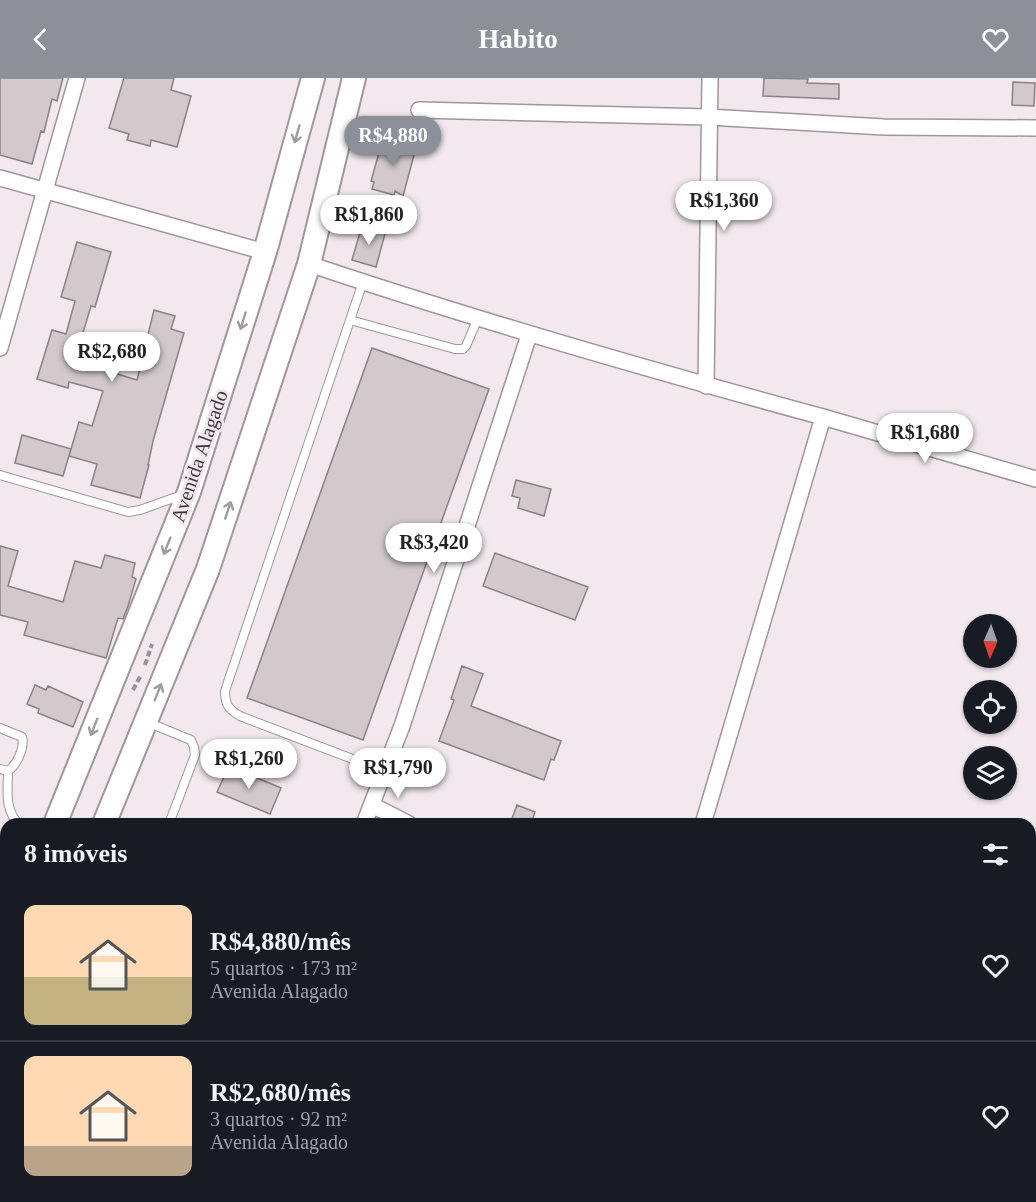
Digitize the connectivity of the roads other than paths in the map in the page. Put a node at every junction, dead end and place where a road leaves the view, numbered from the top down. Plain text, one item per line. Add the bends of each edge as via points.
1 (77, 78) edge
2 (313, 78) edge
3 (354, 78) edge
4 (710, 78) edge
5 (419, 110) dead end
6 (709, 117) junction
7 (1036, 128) edge
8 (0, 178) edge
9 (45, 191) junction
10 (265, 252) junction
11 (309, 264) junction
12 (363, 282) junction
13 (478, 318) junction
14 (350, 320) junction
15 (529, 335) junction
16 (0, 348) edge
17 (706, 386) junction
18 (823, 417) junction
19 (0, 475) edge
20 (1036, 479) edge
21 (189, 492) junction
22 (146, 722) junction
23 (0, 728) edge
24 (4, 770) edge
25 (384, 771) junction
26 (372, 805) junction
27 (15, 818) edge
28 (57, 818) edge
29 (106, 818) edge
30 (171, 818) edge
31 (367, 818) edge
32 (398, 818) edge
33 (705, 818) edge

1 - 9 street
2 -> 10 main road, Avenida Alagado
3 - 11 main road
4 - 6 street
5 - 6 street
6 - 7 street via 884,127
6 - 17 street
8 - 9 street
9 - 10 street
9 - 16 street
10 -> 21 main road, Avenida Alagado
11 - 12 street
22 -> 11 main road via 208,569
12 - 13 street
12 - 14 lane
13 - 14 lane via 469,342 462,349
13 - 15 street
14 - 25 lane via 225,691 225,703 240,716
15 - 17 street
15 - 25 street
17 - 18 street
18 - 20 street
18 - 33 street
19 - 21 lane via 128,512
21 -> 28 main road, Avenida Alagado
22 - 29 main road
22 - 30 lane via 190,740 194,747 195,755
23 - 24 lane via 23,740 12,769
24 - 27 lane via 7,803
25 - 26 street
26 - 31 street
26 - 32 street

